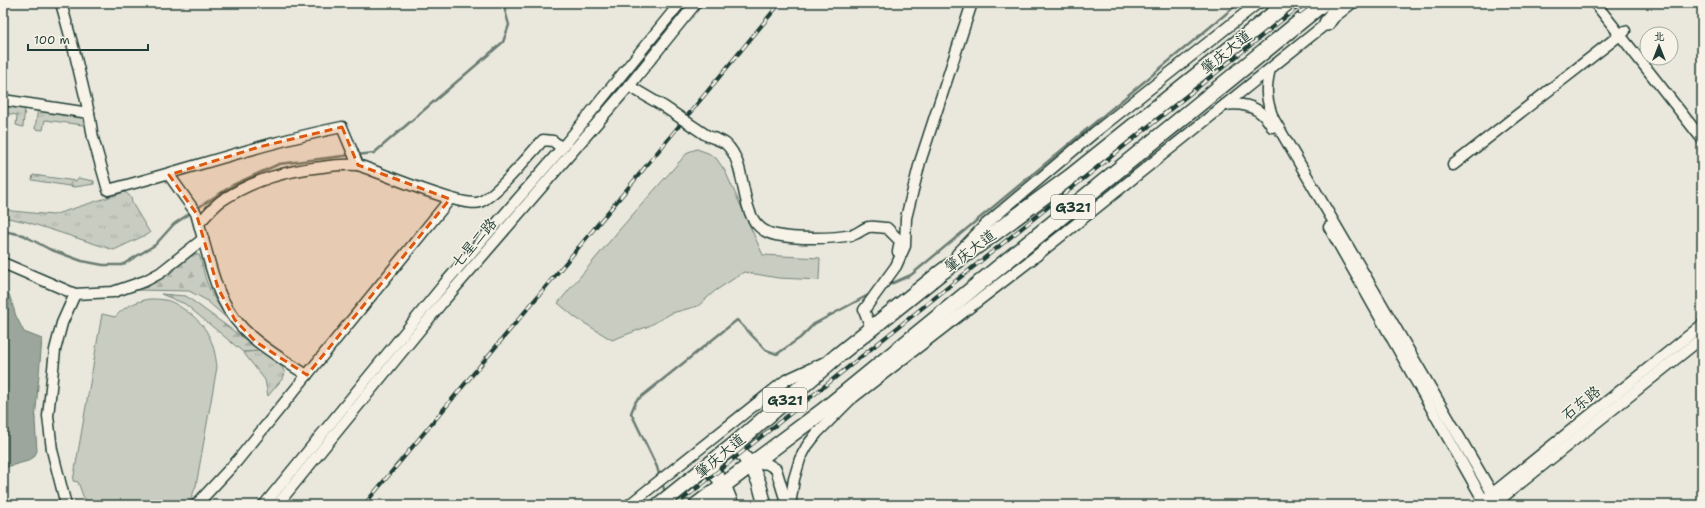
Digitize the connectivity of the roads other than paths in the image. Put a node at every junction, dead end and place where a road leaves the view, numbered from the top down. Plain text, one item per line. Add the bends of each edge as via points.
1 (61, 3) edge
2 (680, 3) edge
3 (696, 3) edge
4 (972, 3) edge
5 (1258, 3) edge
6 (1287, 3) edge
7 (1323, 3) edge
8 (1340, 3) edge
9 (1352, 3) edge
10 (1595, 3) edge
11 (1604, 3) edge
12 (1327, 23) junction
13 (1623, 33) junction
14 (1270, 69) junction
15 (629, 86) junction
16 (3, 100) edge
17 (1225, 105) junction
18 (89, 113) junction
19 (1702, 129) edge
20 (1702, 139) edge
21 (562, 148) junction
22 (358, 165) junction
23 (1453, 165) dead end
24 (169, 175) junction
25 (450, 199) junction
26 (198, 218) junction
27 (203, 239) junction
28 (3, 263) edge
29 (896, 266) junction
30 (939, 274) junction
31 (75, 294) junction
32 (437, 301) junction
33 (1702, 325) edge
34 (871, 328) junction
35 (1702, 338) edge
36 (837, 356) junction
37 (870, 372) junction
38 (307, 375) junction
39 (851, 399) junction
40 (824, 410) junction
41 (734, 445) junction
42 (708, 465) junction
43 (751, 465) junction
44 (724, 485) junction
45 (1490, 502) edge
46 (66, 505) edge
47 (196, 505) edge
48 (264, 505) edge
49 (277, 505) edge
50 (629, 505) edge
51 (659, 505) edge
52 (698, 505) edge
53 (718, 505) edge
54 (732, 505) edge
55 (765, 505) edge
56 (788, 505) edge

1 - 18 street
2 - 21 street, 七星二路
3 - 15 street, 七星二路
4 - 29 street via 923,150 906,218 905,246
5 - 30 street via 1094,133 992,219
6 - 30 highway, 肇庆大道 / G321 via 1070,176
7 - 37 highway, 肇庆大道 / G321
8 - 12 highway
9 - 12 street
10 - 13 street
11 - 13 street
12 - 14 street
13 - 19 street
13 - 20 street
13 - 23 street
14 - 17 street
14 - 45 street via 1266,98 1273,118
15 - 29 street, bridge via 706,135 725,143 735,155 748,209 762,230 775,235 832,237 854,235 869,227 887,228 900,241
15 - 32 street, 七星二路
16 - 18 street
17 - 39 street
17 - 45 street via 1248,105 1262,113 1270,123
18 - 24 street via 93,138 108,190
21 - 25 street via 553,141 543,140 489,196 479,202 469,203
21 - 32 street, 七星二路
22 - 24 street via 342,127 259,147
22 - 25 street
22 - 26 street via 343,163 296,169 275,175 250,184
24 - 26 street
25 - 38 street
26 - 27 street
27 - 31 street via 145,282 113,292
27 - 38 street via 222,298 244,332
28 - 31 street
29 - 34 street via 864,310
30 - 34 highway, 肇庆大道 / G321
31 - 46 street via 62,323 55,350 48,416 52,450
32 - 48 street, 七星二路
32 - 49 street, 七星二路
33 - 45 street, 石东路
34 - 36 highway, 肇庆大道 / G321
35 - 45 street, 石东路
36 - 41 highway, 肇庆大道 / G321
36 - 50 street via 786,380
37 - 39 street
37 - 40 highway, 肇庆大道 / G321
38 - 47 street via 237,461
39 - 40 street
39 - 56 street via 807,446 800,459
40 - 43 highway, 肇庆大道 / G321
41 - 42 highway, 肇庆大道 / G321
41 - 43 main road
42 - 44 main road
42 - 51 highway, 肇庆大道 / G321
43 - 44 highway, 肇庆大道 / G321
43 - 55 main road
43 - 56 street via 766,463 776,469
44 - 52 highway, 肇庆大道 / G321
44 - 53 street
44 - 54 main road

